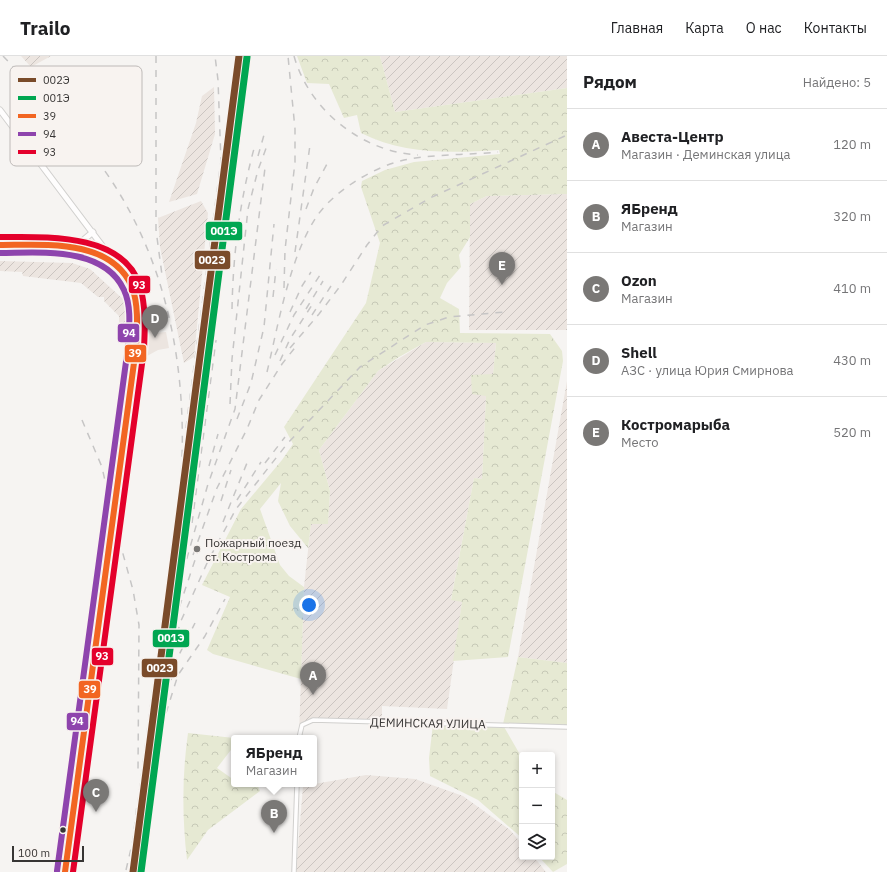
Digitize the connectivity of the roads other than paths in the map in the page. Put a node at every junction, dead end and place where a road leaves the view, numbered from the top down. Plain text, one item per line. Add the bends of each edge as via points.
1 (0, 110) edge
2 (10, 123) edge
3 (42, 166) edge
4 (92, 232) junction
5 (0, 245) edge
6 (75, 247) junction
7 (118, 266) junction
8 (567, 727) edge
9 (300, 735) edge
10 (297, 787) edge
11 (65, 872) edge
12 (294, 872) edge

1 - 2 main road
3 - 4 main road
4 - 6 main road
4 - 7 main road
5 - 6 main road
6 - 7 main road via 90,251
7 - 11 main road via 136,296 138,328
8 - 9 street, ДЕМИНСКАЯ УЛИЦА via 313,720 302,725
10 - 12 street

